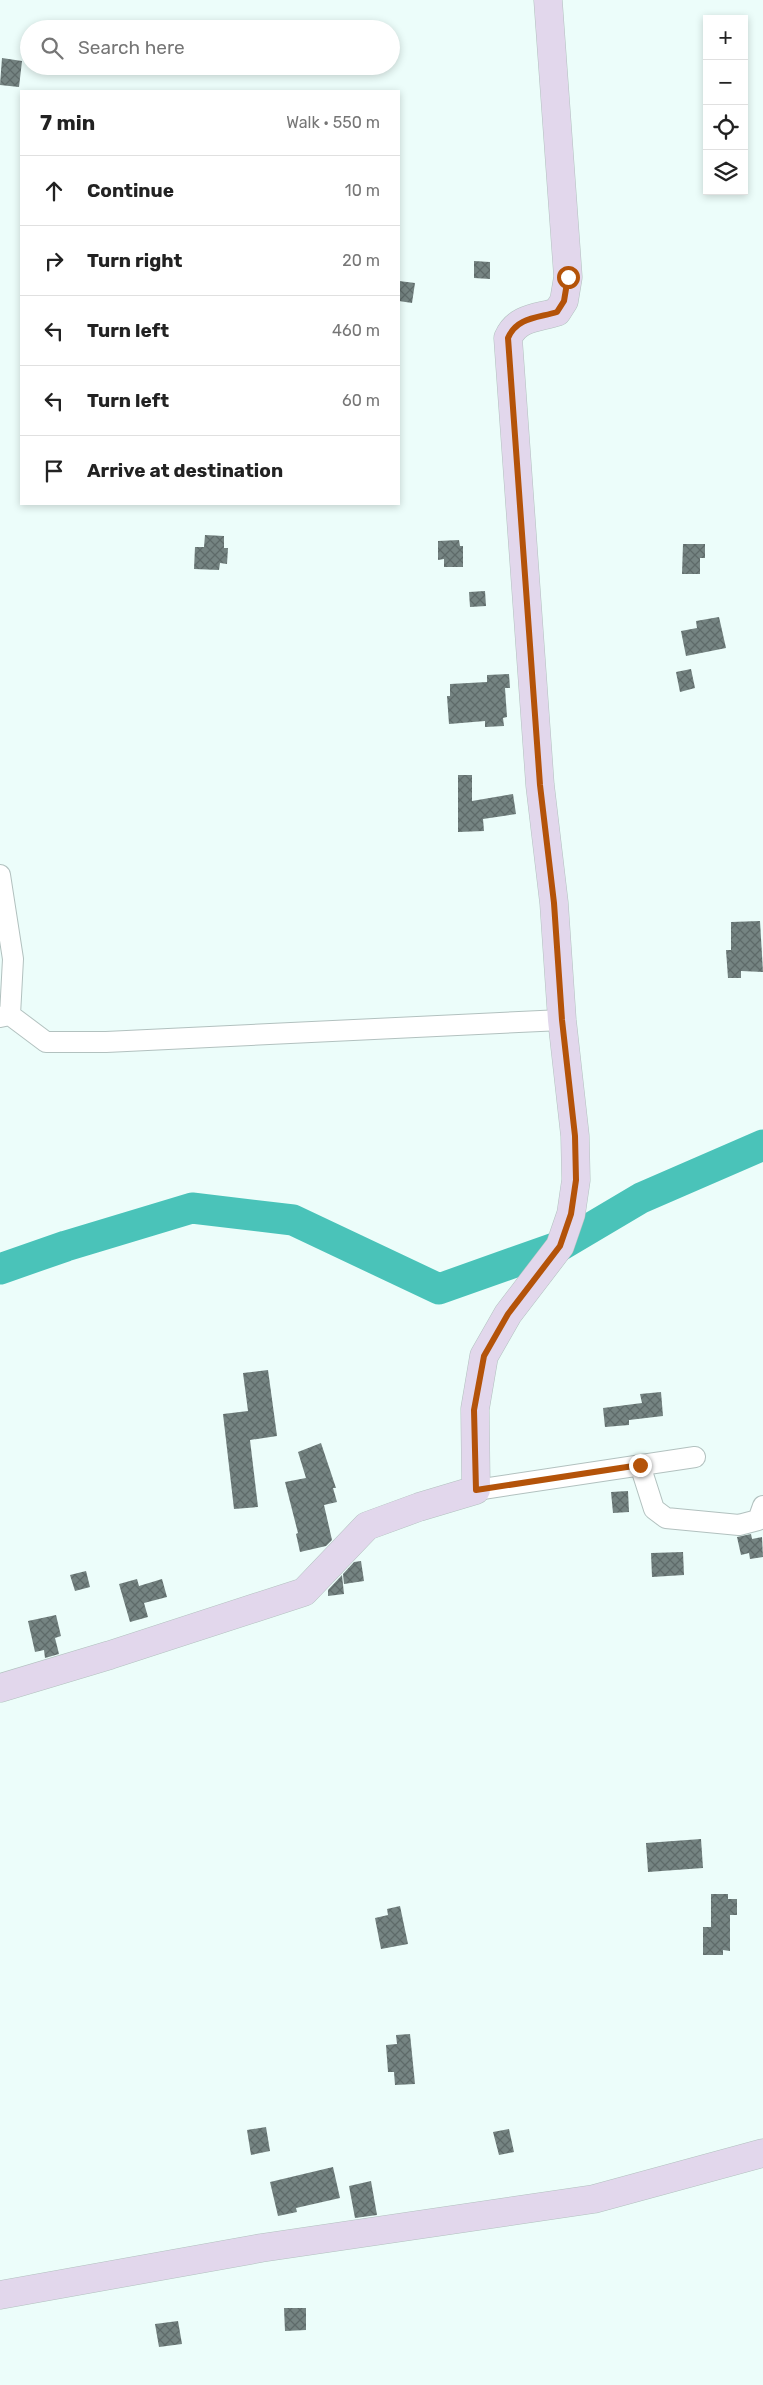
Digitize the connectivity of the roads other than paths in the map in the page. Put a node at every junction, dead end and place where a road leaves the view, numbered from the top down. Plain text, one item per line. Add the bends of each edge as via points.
1 (548, 0) edge
2 (0, 875) edge
3 (5, 1016) edge
4 (562, 1020) junction
5 (695, 1457) dead end
6 (640, 1465) junction
7 (476, 1490) junction
8 (763, 1506) edge
9 (0, 1688) edge
10 (763, 2153) edge
11 (0, 2295) edge

1 - 4 main road via 568,277 564,301 557,312 518,323 508,338 540,785 554,903
2 - 3 street via 13,959
3 - 4 street via 46,1042 106,1042
4 - 7 main road via 575,1136 576,1180 571,1214 560,1246 508,1314 484,1356 474,1410
5 - 6 street
6 - 7 street
6 - 8 street via 654,1510 666,1518 739,1525 758,1520
7 - 9 main road via 367,1526 304,1592
10 - 11 main road via 594,2199 260,2248

